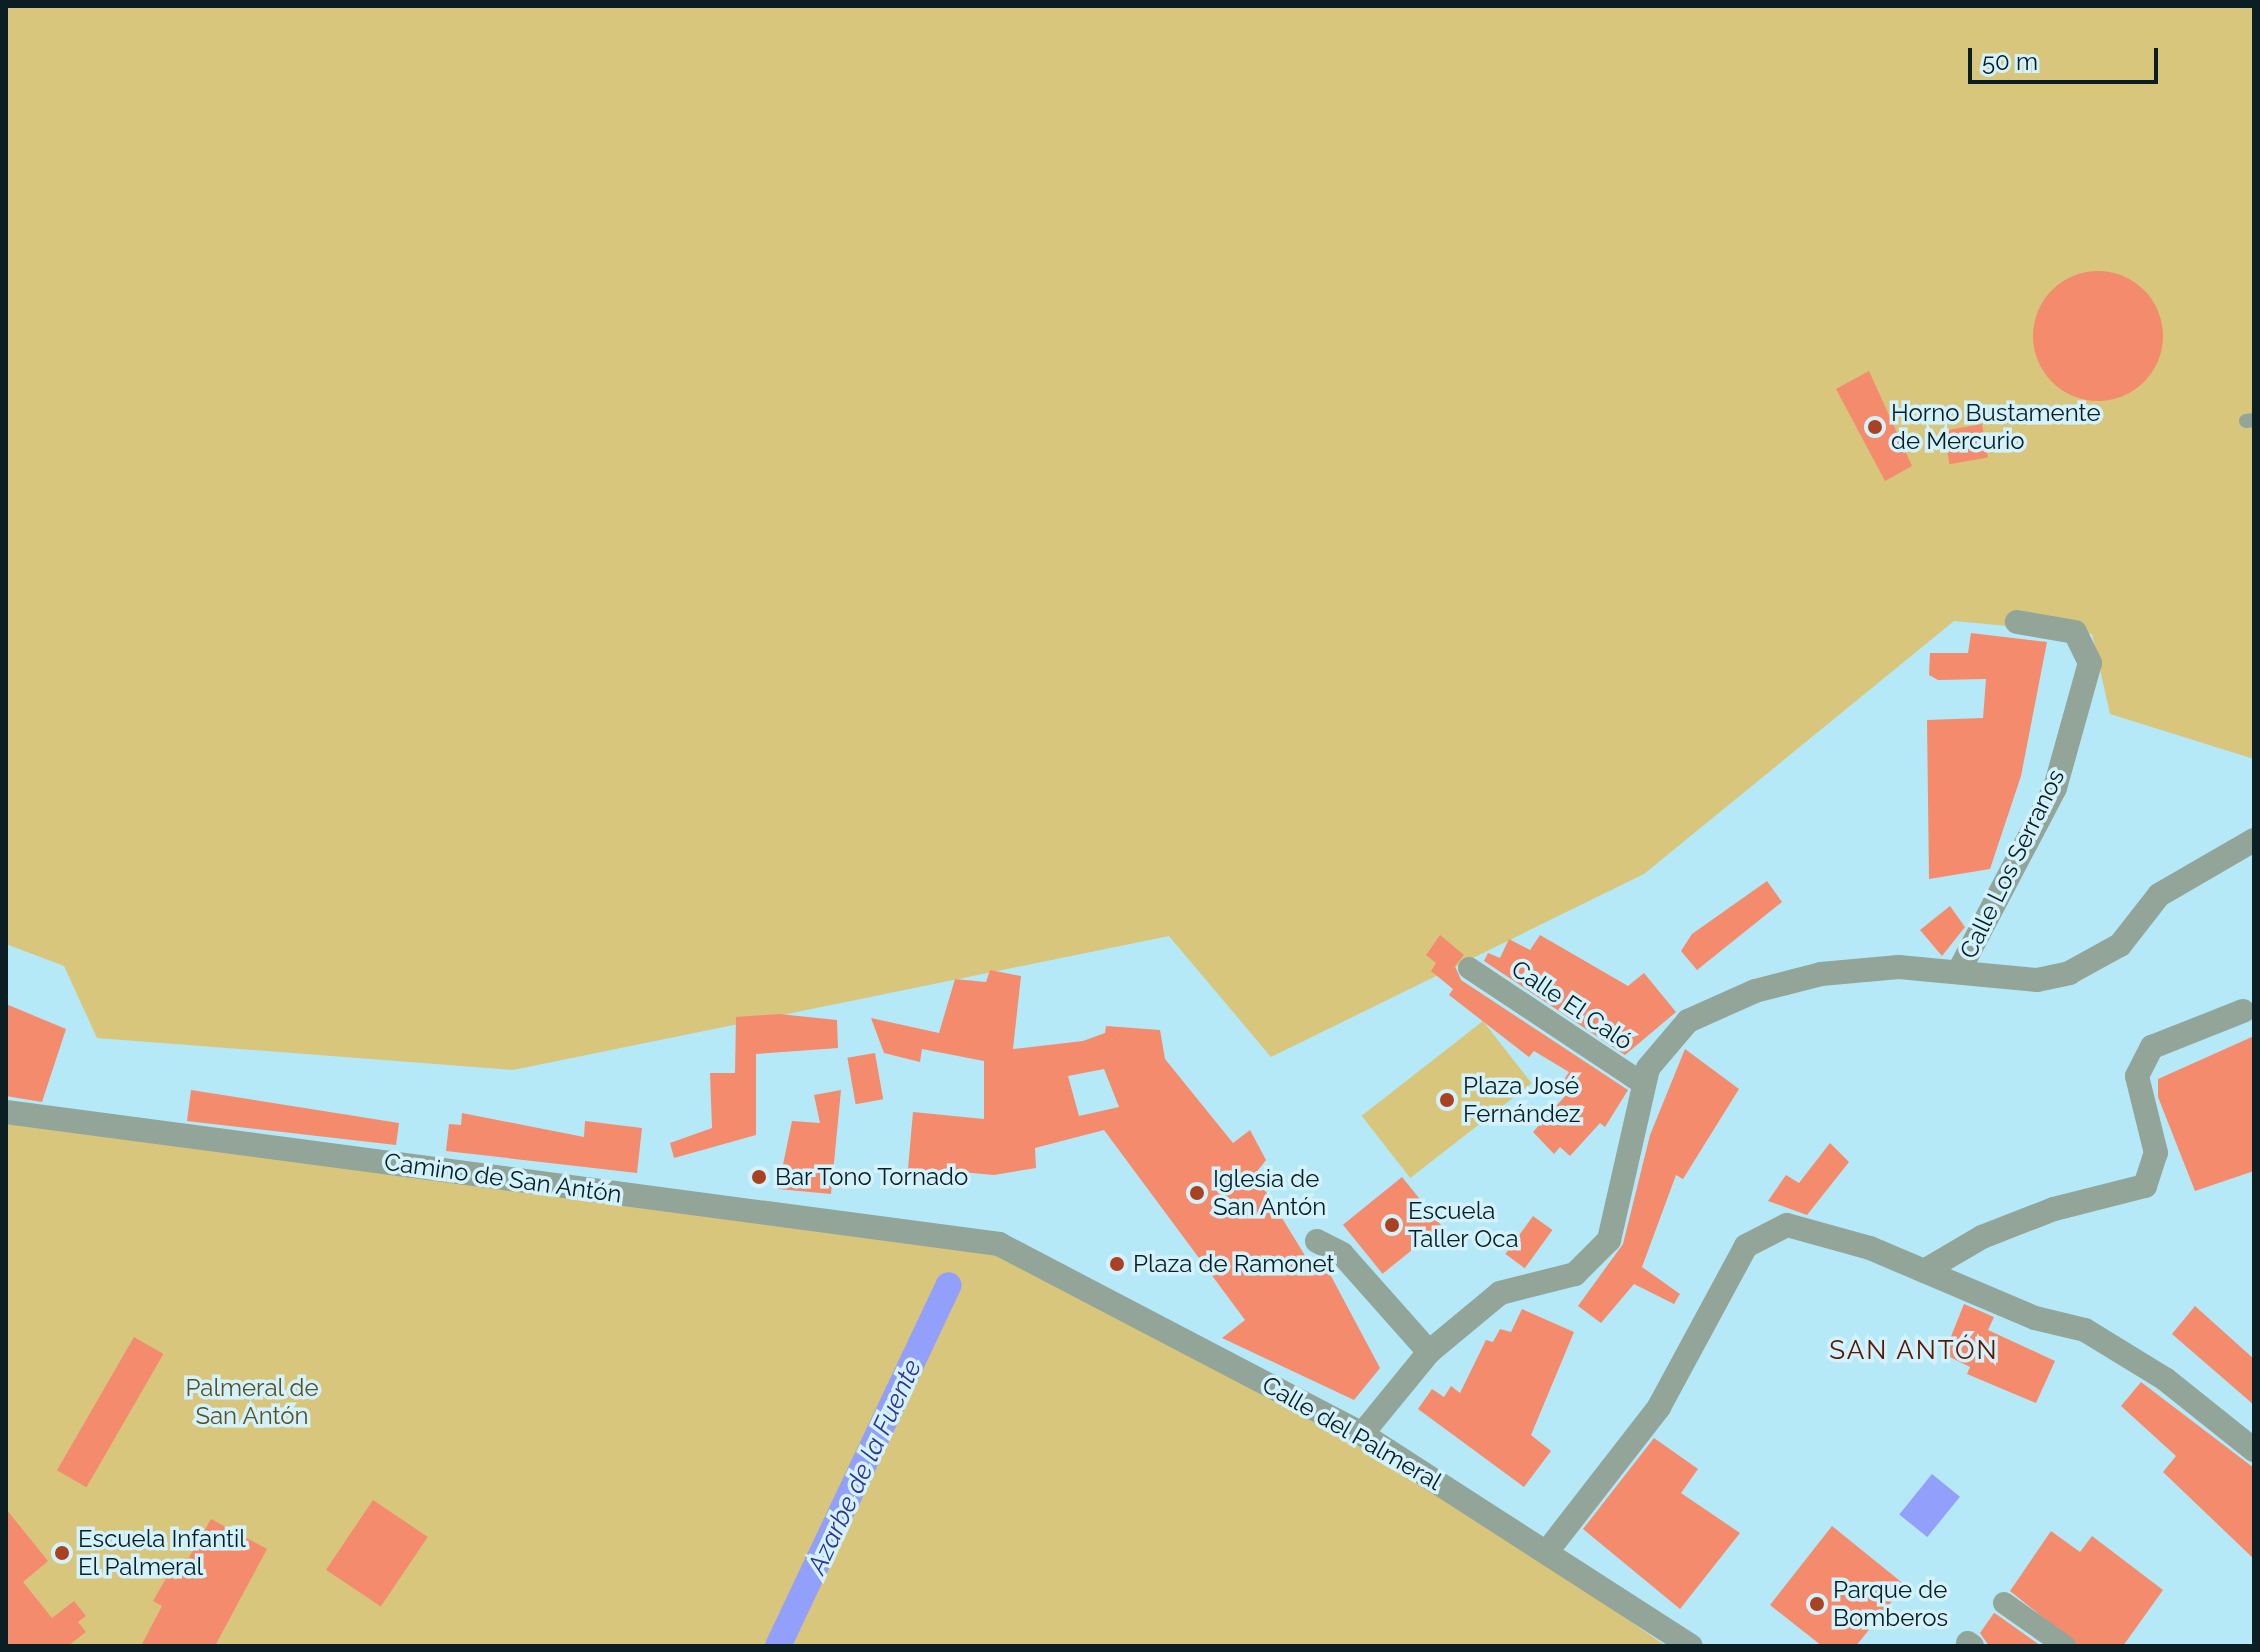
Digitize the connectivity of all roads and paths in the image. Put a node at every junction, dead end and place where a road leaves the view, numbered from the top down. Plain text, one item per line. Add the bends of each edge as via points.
1 (2017, 622) dead end
2 (2254, 840) edge
3 (1469, 968) dead end
4 (1960, 969) junction
5 (2243, 1011) dead end
6 (1645, 1085) junction
7 (6, 1112) edge
8 (1317, 1241) dead end
9 (999, 1244) joint
10 (1924, 1271) junction
11 (1429, 1352) junction
12 (1362, 1434) junction
13 (2254, 1450) edge
14 (1549, 1549) junction
15 (2004, 1603) dead end
16 (1691, 1646) edge
17 (2065, 1646) edge

1 - 4 street, Calle Los Serranos via 2075,632 2090,663 2055,788
2 - 4 street, Calle Los Serranos via 2159,895 2102,958 2037,980
3 - 6 street, Calle El Caló
4 - 6 street, Calle Los Serranos via 1859,969 1755,991 1688,1021 1661,1046
5 - 10 street via 2152,1047 2137,1076 2156,1153 2145,1186 2040,1215
6 - 11 street, Calle Los Serranos via 1609,1240 1575,1274 1500,1293
7 - 9 street, Camino de San Antón
8 - 11 street via 1342,1254
9 - 12 street, Calle del Palmeral
10 - 13 street via 2035,1318 2085,1330 2165,1379
10 - 14 street via 1787,1225 1746,1246 1659,1407
11 - 12 street, Calle Los Serranos
12 - 14 street, Calle del Palmeral
14 - 16 street, Calle del Palmeral
15 - 17 street

